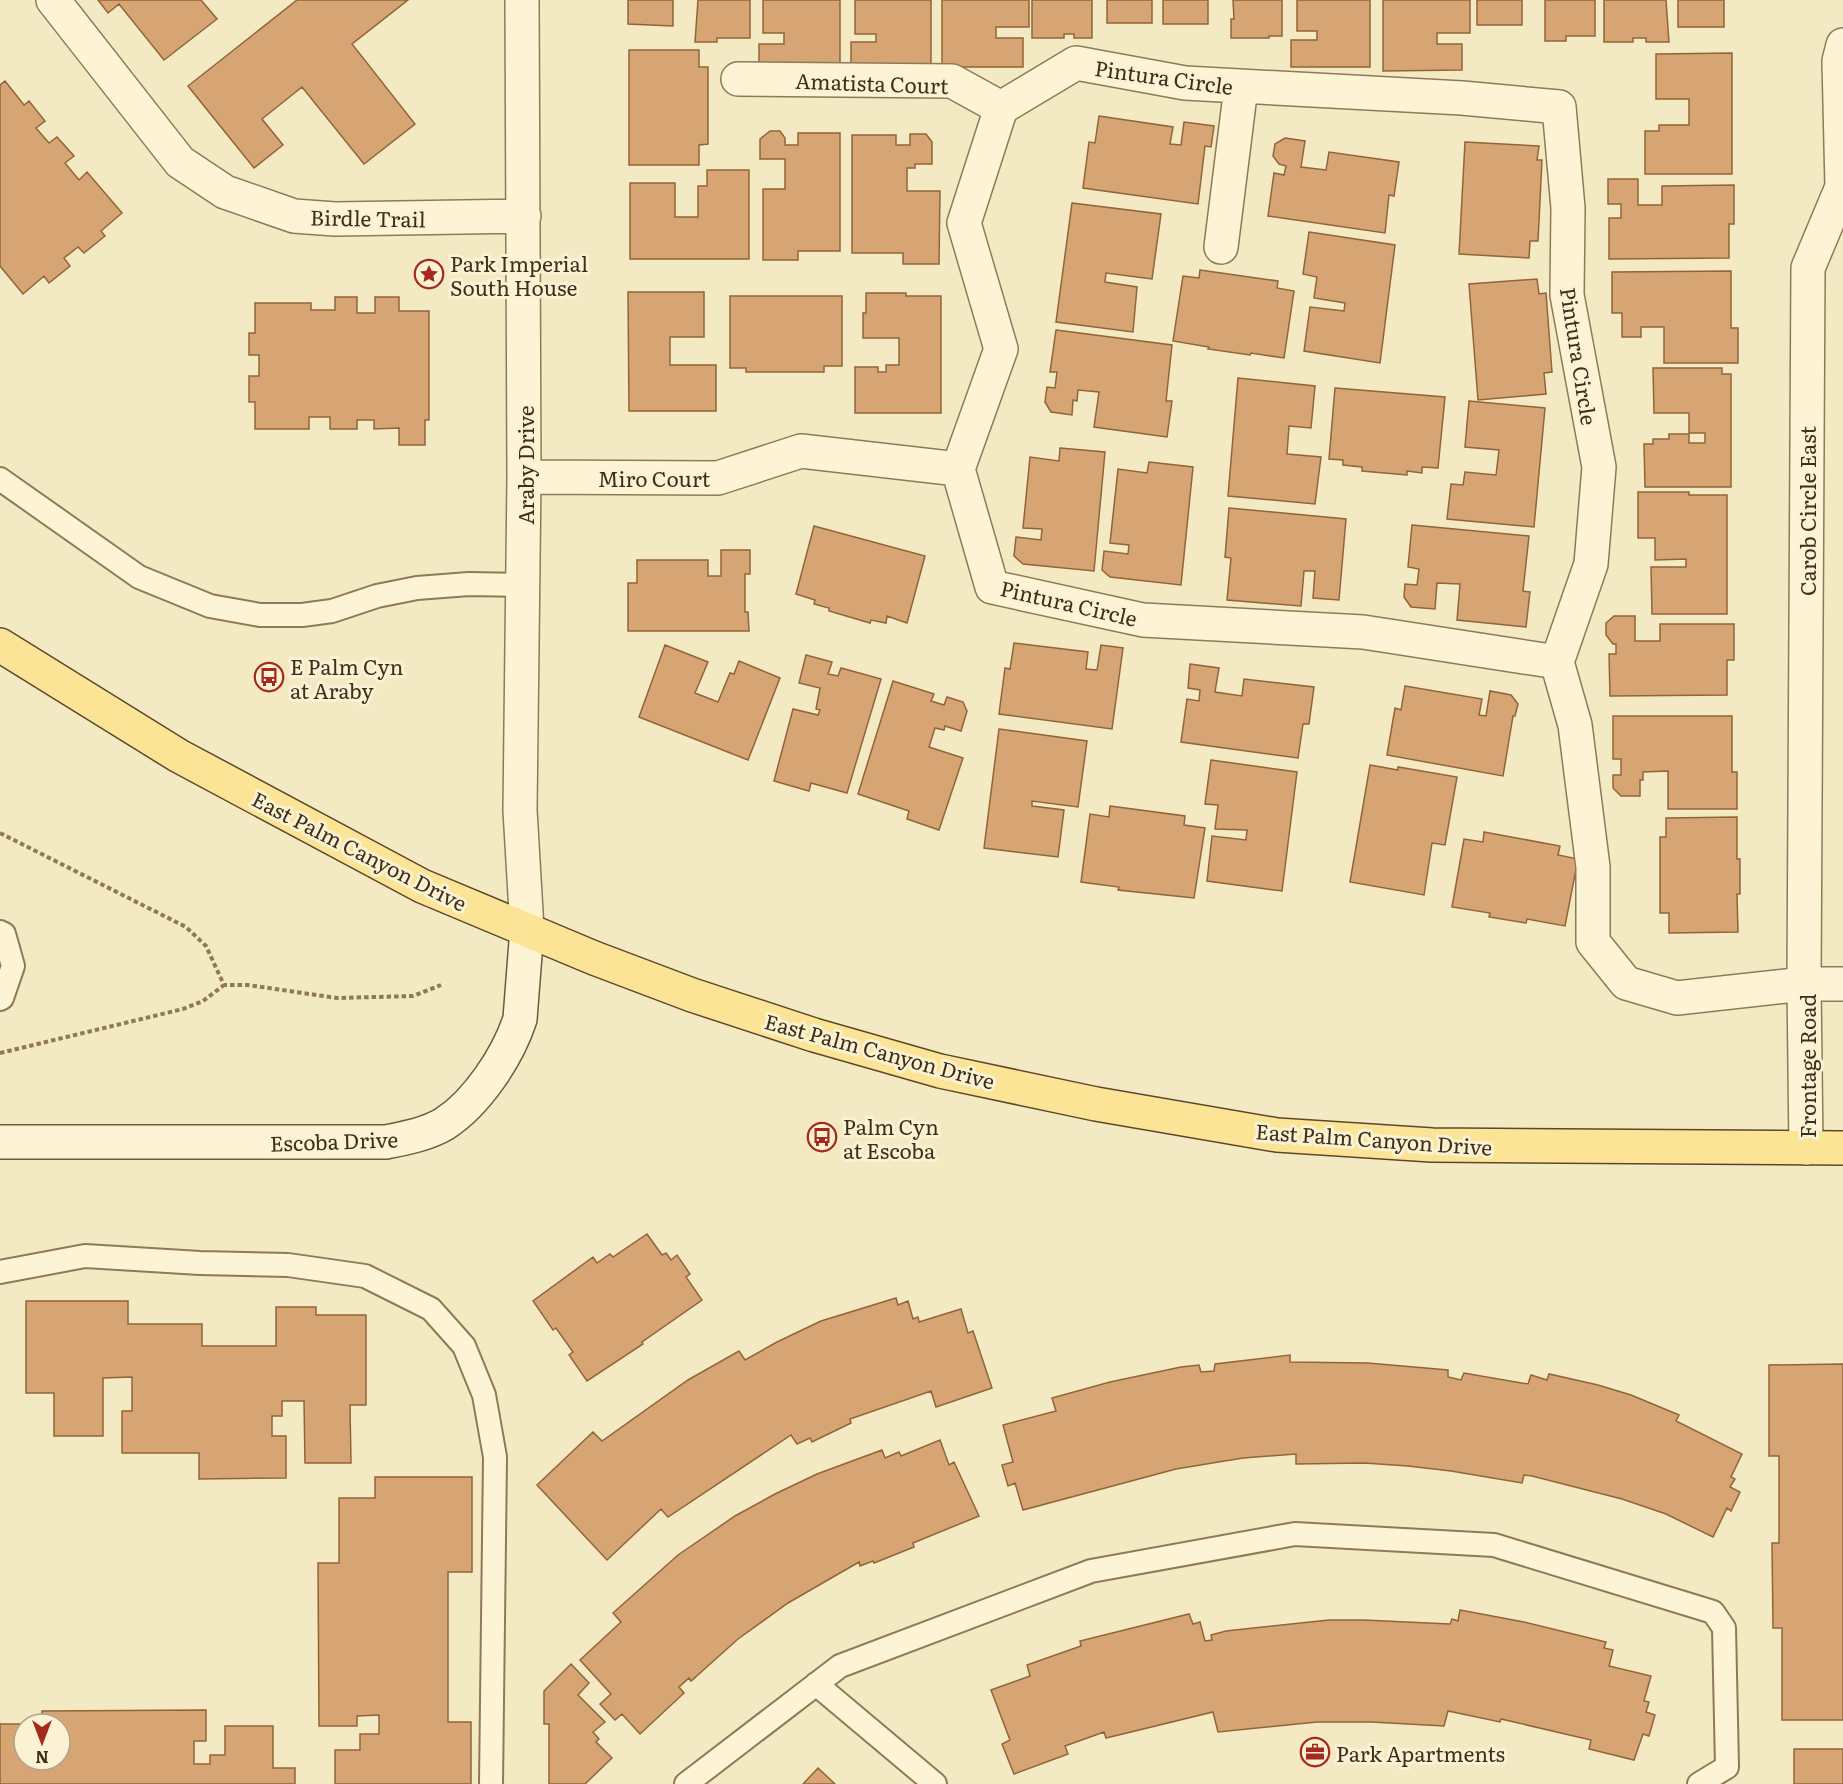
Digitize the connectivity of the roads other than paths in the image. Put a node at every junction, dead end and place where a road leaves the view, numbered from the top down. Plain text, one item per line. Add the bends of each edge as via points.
1 (53, 0) edge
2 (522, 0) edge
3 (1843, 45) edge
4 (738, 79) dead end
5 (1241, 87) junction
6 (1001, 108) junction
7 (524, 216) junction
8 (1221, 247) dead end
9 (958, 469) junction
10 (524, 477) junction
11 (0, 479) edge
12 (524, 585) junction
13 (0, 645) edge
14 (1557, 662) junction
15 (527, 930) junction
16 (0, 932) edge
17 (1804, 984) junction
18 (1843, 984) edge
19 (0, 999) edge
20 (0, 1142) edge
21 (1806, 1148) junction
22 (1843, 1148) edge
23 (0, 1272) edge
24 (816, 1684) junction
25 (491, 1784) edge
26 (686, 1784) edge
27 (935, 1784) edge
28 (1699, 1784) edge

1 - 7 street, Birdle Trail via 180,162 225,192 294,216
2 - 7 street, Araby Drive
3 - 17 street, Carob Circle East via 1839,61 1842,187 1808,268
4 - 6 street, Amatista Court via 952,81
5 - 6 street, Pintura Circle via 1185,83 1076,63
5 - 8 street
5 - 14 street, Pintura Circle via 1559,107 1568,208 1567,295 1599,467 1591,564
6 - 9 street via 964,223 1001,349
7 - 10 street, Araby Drive
9 - 10 street, Miro Court via 801,451 718,478
9 - 14 street, Pintura Circle via 992,587 1143,620 1363,632
10 - 12 street, Araby Drive
11 - 12 lane via 139,577 210,606 260,615 302,615 417,588
12 - 15 street, Araby Drive via 520,810
13 - 15 main road, East Palm Canyon Drive via 179,756 422,886
14 - 17 street via 1575,725 1593,867 1593,942 1626,983 1677,998
15 - 20 street, Escoba Drive via 520,1019 515,1033 476,1097 444,1124 415,1136 386,1142
15 - 21 main road, East Palm Canyon Drive via 692,995 940,1071 1096,1104 1277,1135 1431,1145
16 - 19 lane via 4,934 13,966
17 - 18 street, Frontage Road
17 - 21 street, Frontage Road
21 - 22 main road, East Palm Canyon Drive
23 - 25 lane via 85,1256 288,1265 365,1276 431,1309 464,1346 484,1395 495,1457
24 - 26 lane
24 - 27 lane
24 - 28 lane via 840,1666 1091,1571 1295,1534 1494,1545 1713,1612 1724,1628 1727,1767

